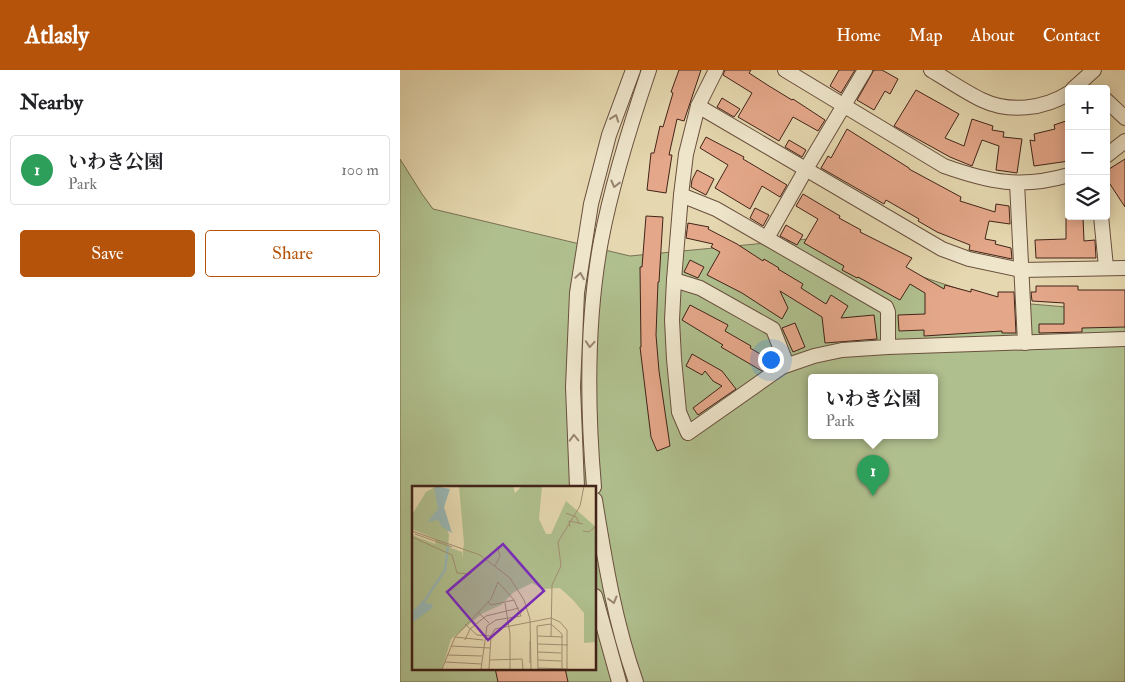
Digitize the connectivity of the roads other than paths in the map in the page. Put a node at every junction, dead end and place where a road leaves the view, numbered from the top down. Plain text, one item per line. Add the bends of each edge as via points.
1 (633, 70) edge
2 (649, 70) edge
3 (716, 70) edge
4 (785, 70) edge
5 (865, 70) edge
6 (931, 70) edge
7 (1065, 95) edge
8 (1110, 104) edge
9 (844, 105) junction
10 (698, 106) junction
11 (1125, 118) edge
12 (1125, 141) edge
13 (1110, 153) edge
14 (806, 169) junction
15 (1065, 176) edge
16 (1017, 183) junction
17 (681, 195) junction
18 (1101, 220) edge
19 (767, 238) junction
20 (1106, 268) junction
21 (1125, 268) edge
22 (1021, 270) junction
23 (674, 280) junction
24 (1125, 339) edge
25 (1025, 343) junction
26 (888, 347) junction
27 (787, 366) junction
28 (577, 486) edge
29 (594, 486) edge
30 (596, 512) edge
31 (601, 573) edge
32 (596, 600) edge
33 (619, 682) edge
34 (636, 682) edge

28 -> 1 street via 573,387 578,293 591,204 609,135
2 -> 29 street via 625,142 601,241 588,387
3 - 10 street
4 - 9 street
5 - 9 street
6 - 7 street via 983,101 1007,108 1039,106
8 - 11 street
9 - 14 street
9 - 16 street via 944,166 971,176
10 - 14 street
10 - 17 street via 686,154
12 - 13 street
14 - 19 street
14 - 22 street via 942,248 969,259
15 - 16 street
16 - 22 street
17 - 19 street via 716,209
17 - 23 street
18 - 20 street
19 - 26 street via 886,307
20 - 21 street
20 - 22 street
22 - 25 street
23 - 27 street via 700,288 773,329
23 - 27 street via 674,359 679,412 688,433
24 - 25 street
25 - 26 street
26 - 27 street via 842,350
30 - 31 street
31 -> 34 street via 610,589
32 - 33 street

